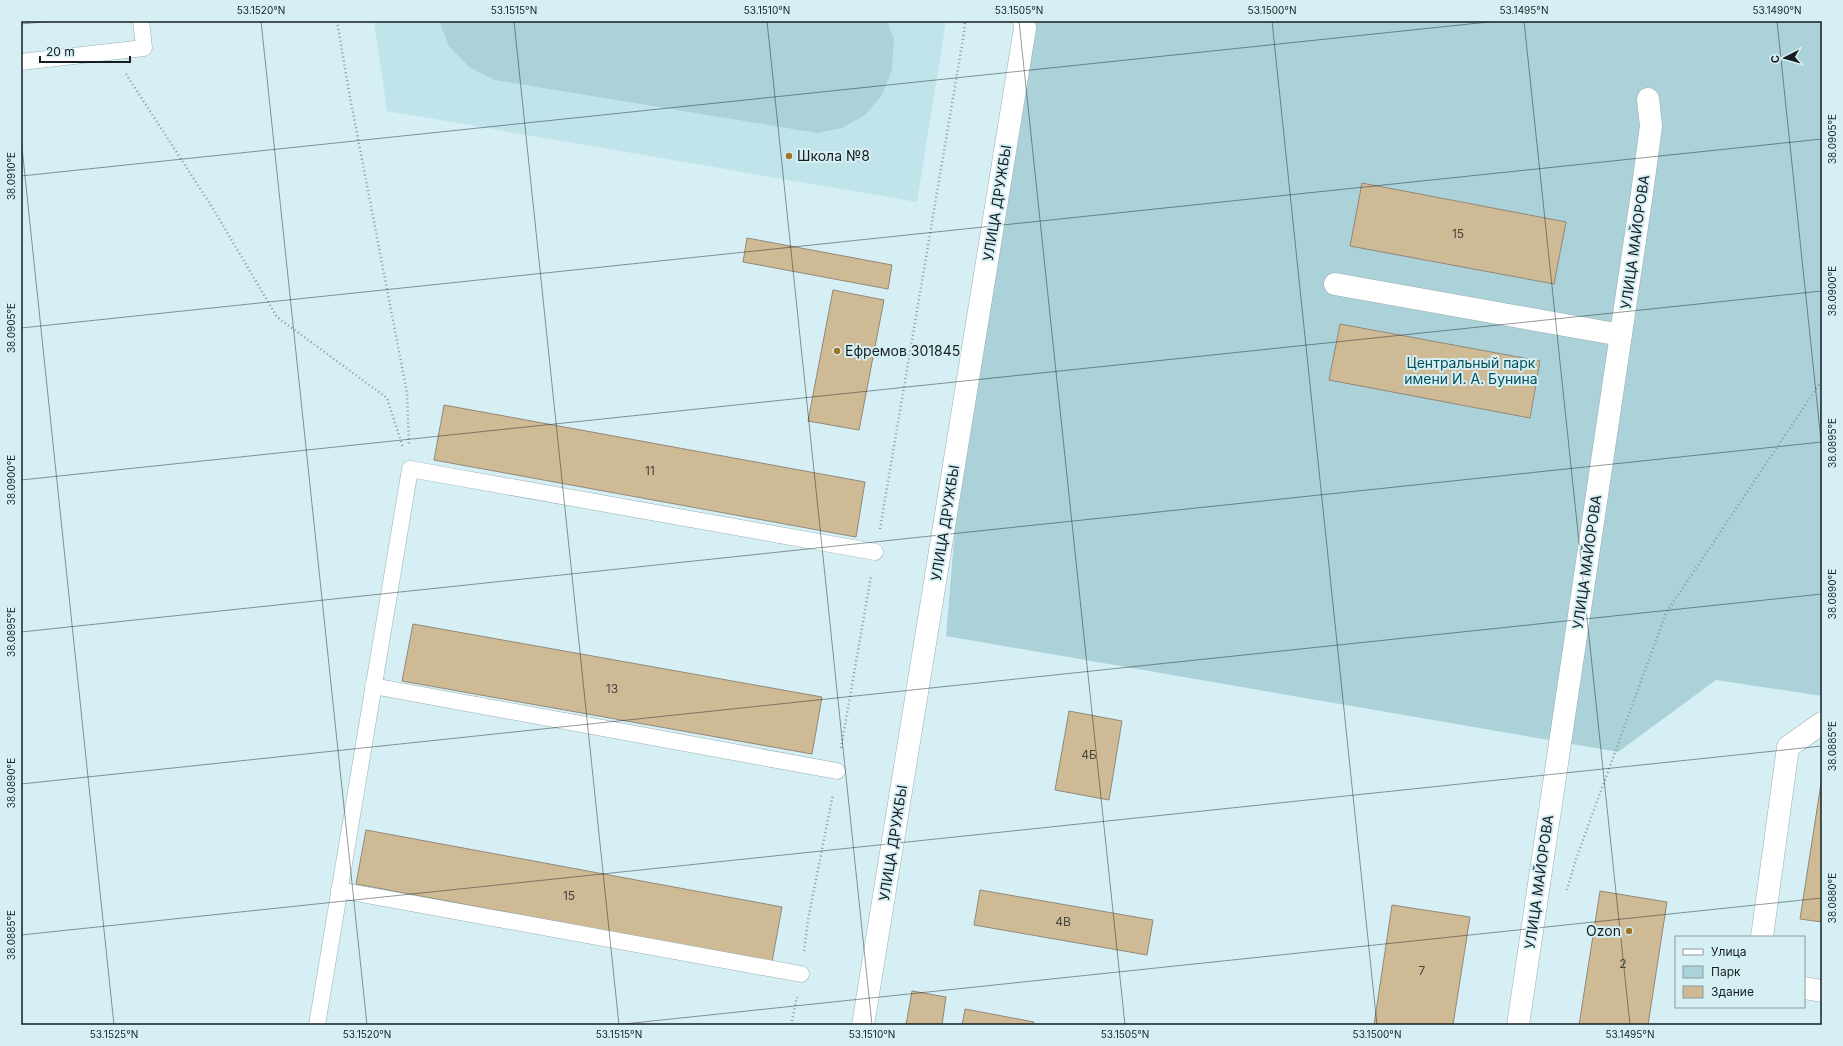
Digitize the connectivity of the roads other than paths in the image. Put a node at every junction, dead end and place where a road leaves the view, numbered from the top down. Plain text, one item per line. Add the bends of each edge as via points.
1 (141, 21) edge
2 (1024, 21) edge
3 (21, 62) edge
4 (1648, 99) dead end
5 (1335, 284) dead end
6 (1621, 335) junction
7 (875, 552) road end
8 (373, 686) junction
9 (1822, 723) edge
10 (837, 771) road end
11 (340, 890) junction
12 (1762, 936) edge
13 (801, 974) road end
14 (1805, 988) edge
15 (1822, 991) edge
16 (317, 1025) edge
17 (863, 1025) edge
18 (1518, 1025) edge

1 - 3 lane via 144,48
2 - 17 street, УЛИЦА ДРУЖБЫ via 1024,36
4 - 6 street, УЛИЦА МАЙОРОВА via 1651,126
5 - 6 street
6 - 18 street, УЛИЦА МАЙОРОВА
7 - 8 lane via 410,469
8 - 10 lane
8 - 11 lane
9 - 12 street via 1788,747
11 - 13 lane
11 - 16 lane
14 - 15 street

